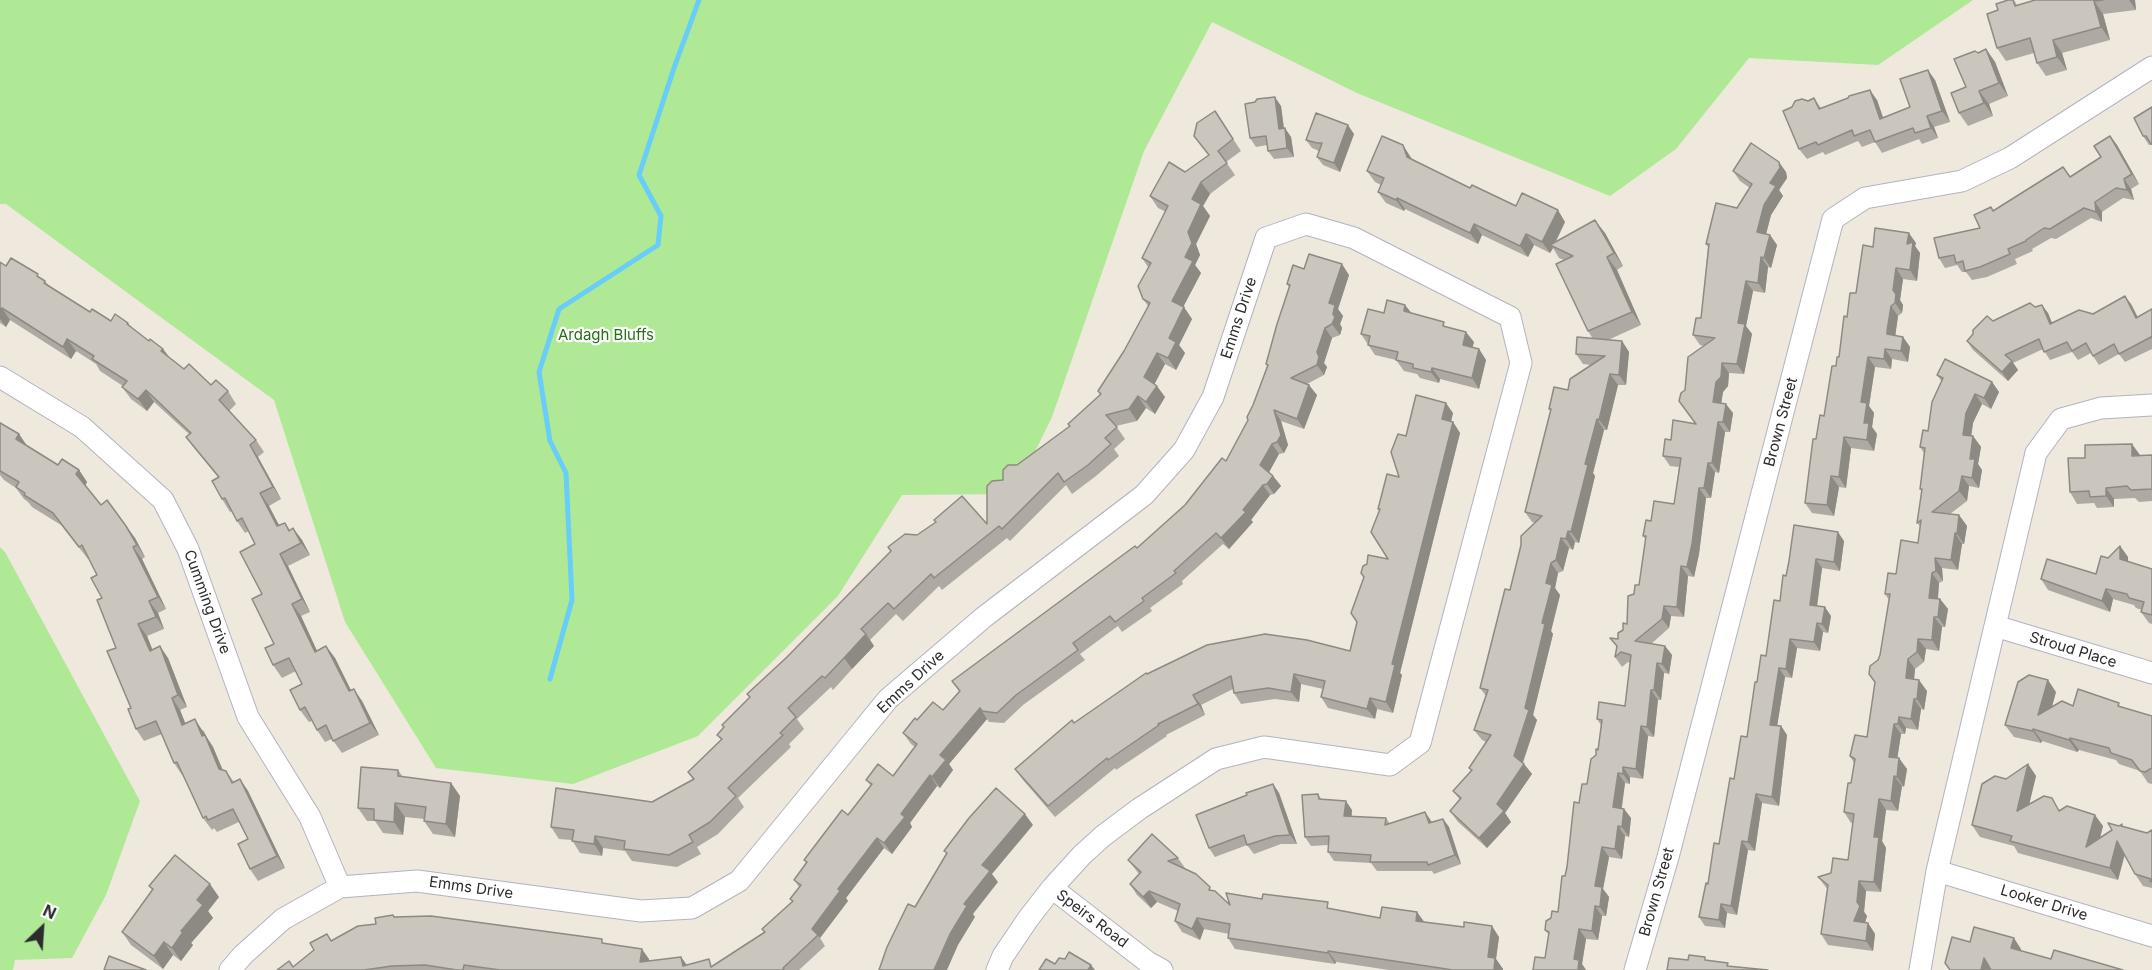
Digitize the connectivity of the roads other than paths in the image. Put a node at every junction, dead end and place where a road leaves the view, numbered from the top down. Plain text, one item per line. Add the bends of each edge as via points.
1 (2152, 67) edge
2 (0, 377) edge
3 (2152, 405) edge
4 (1995, 626) junction
5 (2152, 673) edge
6 (1937, 871) junction
7 (340, 887) junction
8 (1052, 888) junction
9 (2152, 936) edge
10 (230, 970) edge
11 (997, 970) edge
12 (1162, 970) edge
13 (1635, 970) edge
14 (1920, 970) edge

1 - 13 street, Brown Street via 2010,158 1962,181 1865,198 1833,219 1668,857
2 - 7 street, Cumming Drive via 82,427 163,500 188,549 248,717 310,817
3 - 4 street via 2101,408 2061,419 2036,453
4 - 5 street, Stroud Place
4 - 6 street
6 - 9 street, Looker Drive
6 - 14 street
7 - 8 street, Emms Drive via 417,881 641,911 692,908 739,881 888,699 984,617 1144,495 1184,450 1213,397 1266,238 1306,224 1354,238 1510,317 1521,363 1420,743 1390,765 1264,747 1216,759 1103,836
7 - 10 street, Emms Drive via 283,919
8 - 11 street, Emms Drive via 1017,934
8 - 12 street, Speirs Road

